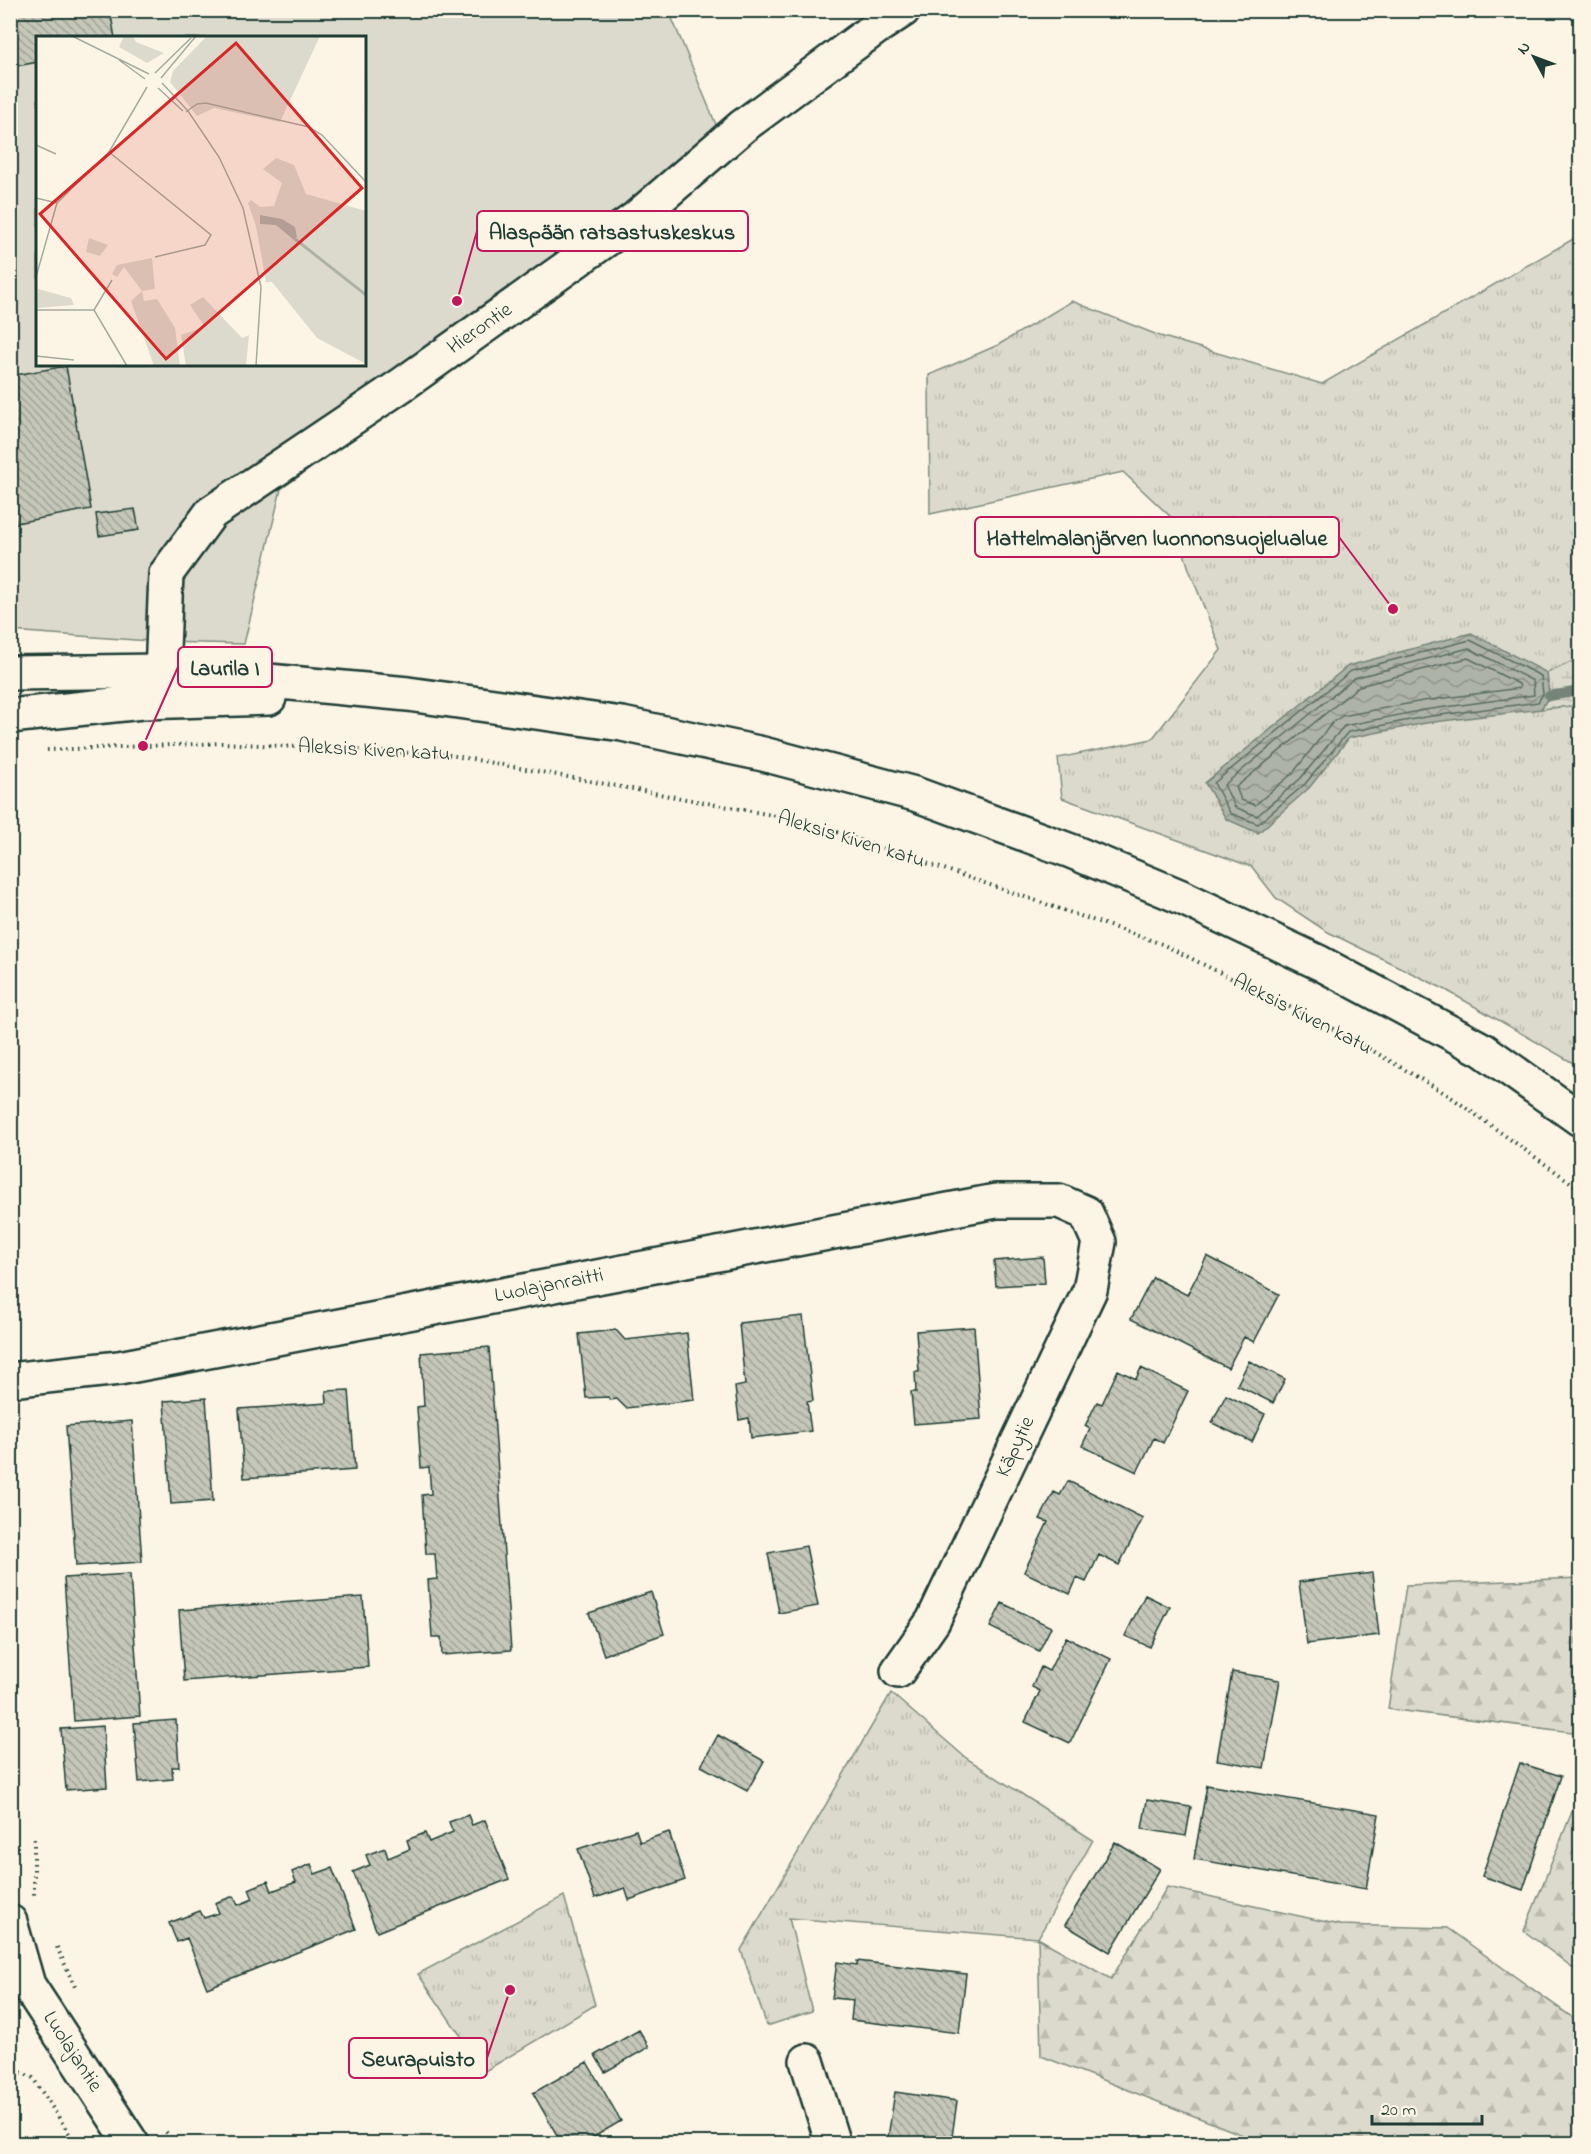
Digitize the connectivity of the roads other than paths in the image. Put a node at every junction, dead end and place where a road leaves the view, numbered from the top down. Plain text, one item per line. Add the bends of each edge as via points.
1 (903, 10) edge
2 (10, 673) edge
3 (161, 686) junction
4 (10, 716) edge
5 (1581, 1119) edge
6 (1086, 1213) joint
7 (10, 1380) edge
8 (898, 1671) dead end
9 (10, 1922) edge
10 (19, 1990) edge
11 (807, 2061) dead end
12 (132, 2144) edge
13 (833, 2144) edge

1 - 3 street, Hierontie via 743,126 635,219 403,384 211,513 166,574
2 - 3 street
3 - 4 street
3 - 5 street via 408,694 622,724 764,754 915,794 1093,860 1320,963 1483,1050
6 - 7 street, Luolajanraitti via 1059,1201 996,1201 119,1368
6 - 8 street, Käpytie via 1099,1242 1090,1290 933,1621
9 - 10 street, Luolajantie
10 - 12 street, Luolajantie
11 - 13 street

